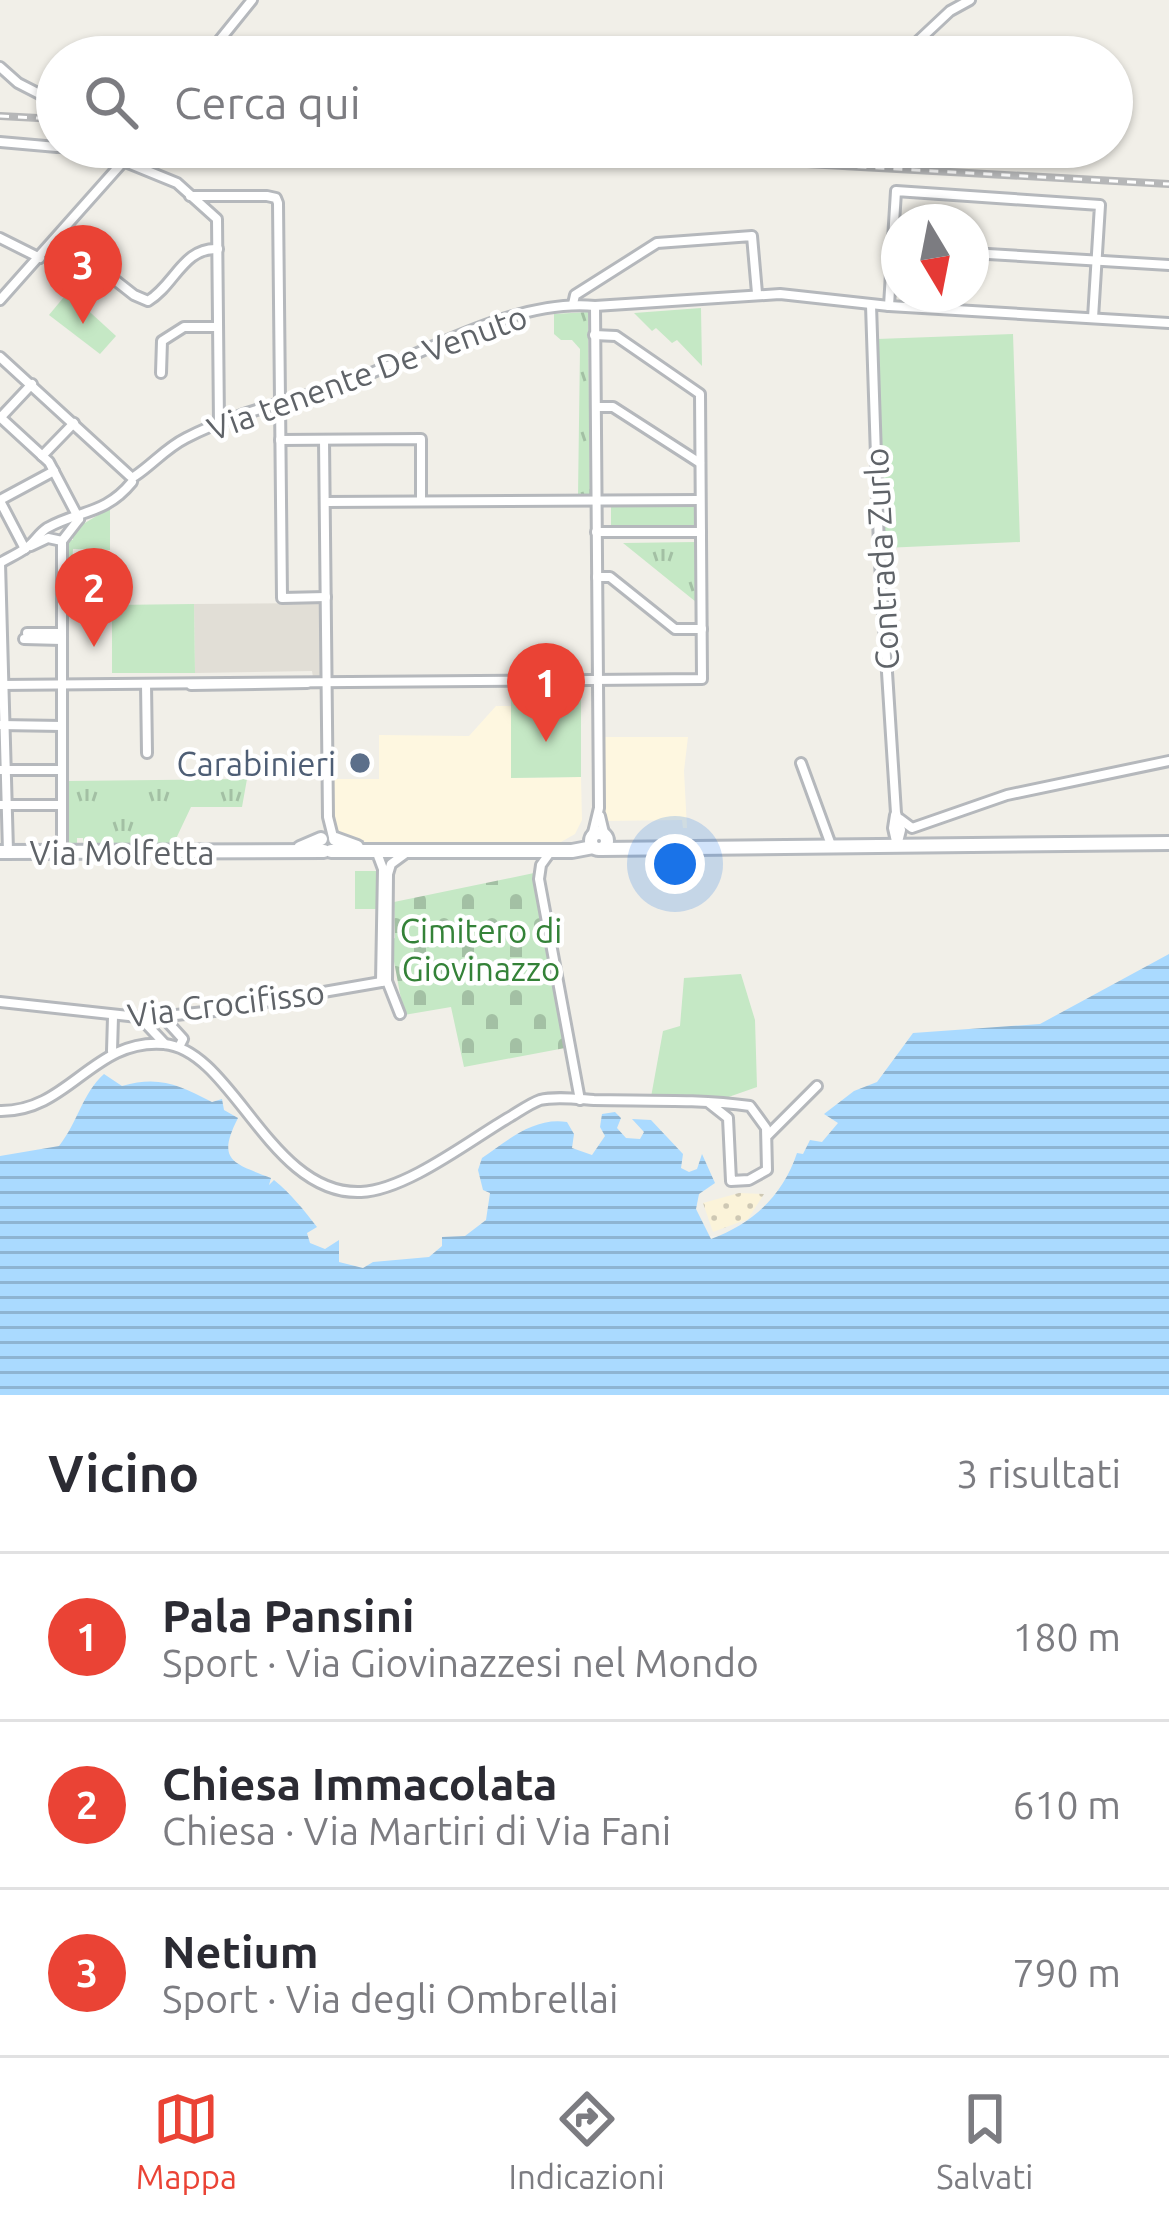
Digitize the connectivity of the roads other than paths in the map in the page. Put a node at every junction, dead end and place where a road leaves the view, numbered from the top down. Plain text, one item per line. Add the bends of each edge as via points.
1 (252, 0) edge
2 (970, 0) edge
3 (223, 36) edge
4 (923, 36) edge
5 (0, 67) edge
6 (36, 92) edge
7 (0, 142) edge
8 (36, 145) edge
9 (118, 168) edge
10 (133, 168) edge
11 (190, 196) junction
12 (896, 204) edge
13 (59, 236) junction
14 (0, 238) edge
15 (218, 249) junction
16 (989, 254) edge
17 (40, 258) junction
18 (1096, 260) junction
19 (1169, 265) edge
20 (757, 293) junction
21 (0, 300) edge
22 (573, 304) junction
23 (871, 305) junction
24 (881, 306) edge
25 (595, 307) junction
26 (989, 312) edge
27 (1093, 318) junction
28 (1169, 323) edge
29 (218, 327) junction
30 (595, 335) junction
31 (0, 357) edge
32 (161, 373) dead end
33 (32, 384) junction
34 (279, 403) junction
35 (596, 407) junction
36 (0, 418) edge
37 (74, 423) junction
38 (219, 424) junction
39 (280, 440) junction
40 (324, 440) junction
41 (42, 456) junction
42 (700, 463) junction
43 (54, 471) junction
44 (132, 478) junction
45 (0, 500) edge
46 (596, 500) junction
47 (700, 500) junction
48 (421, 501) junction
49 (325, 502) junction
50 (79, 519) junction
51 (596, 532) junction
52 (700, 532) junction
53 (62, 541) junction
54 (28, 548) junction
55 (0, 563) edge
56 (597, 577) junction
57 (326, 597) junction
58 (702, 629) junction
59 (1, 630) edge
60 (25, 636) dead end
61 (62, 636) junction
62 (1, 654) edge
63 (598, 681) junction
64 (326, 683) junction
65 (146, 684) junction
66 (3, 685) edge
67 (62, 686) junction
68 (3, 725) edge
69 (62, 726) junction
70 (147, 754) dead end
71 (1169, 761) edge
72 (801, 763) dead end
73 (3, 770) edge
74 (62, 770) junction
75 (4, 805) edge
76 (62, 805) junction
77 (896, 813) junction
78 (897, 829) junction
79 (598, 841) junction
80 (329, 843) junction
81 (1169, 843) edge
82 (868, 846) junction
83 (897, 846) junction
84 (933, 846) junction
85 (832, 847) junction
86 (550, 851) junction
87 (4, 852) edge
88 (62, 852) junction
89 (376, 852) junction
90 (407, 852) junction
91 (384, 982) junction
92 (0, 1002) edge
93 (400, 1014) dead end
94 (179, 1016) junction
95 (113, 1017) junction
96 (163, 1017) junction
97 (147, 1018) junction
98 (174, 1028) junction
99 (165, 1044) junction
100 (178, 1048) junction
101 (112, 1052) junction
102 (818, 1086) dead end
103 (580, 1100) junction
104 (709, 1103) junction
105 (0, 1111) edge
106 (766, 1136) junction

1 - 3 street
2 - 4 street
5 - 6 street
7 - 8 street
9 - 13 street
10 - 11 street
11 - 15 street via 217,219
11 - 34 street via 276,198
12 - 18 street via 896,191 1100,205
13 - 15 street via 148,301 193,254
13 - 17 street
14 - 17 street
15 - 29 street
16 - 18 street
17 - 21 street
18 - 19 street
18 - 27 street
20 - 22 street via 752,236 657,243 574,295
20 - 23 street, Via tenente De Venuto
20 - 25 street, Via tenente De Venuto
22 - 25 street, Via tenente De Venuto
22 - 34 street, Via tenente De Venuto
23 - 24 street, Via tenente De Venuto
23 - 77 street, Contrada Zurlo
25 - 30 street
26 - 27 street, Via tenente De Venuto
27 - 28 street, Via tenente De Venuto
29 - 32 street via 184,327 162,341
29 - 38 street
30 - 35 street
30 - 42 street via 616,336 698,391
31 - 33 street
33 - 36 street
33 - 37 street
34 - 38 street, Via tenente De Venuto
34 - 39 street
35 - 42 street via 613,407
35 - 46 street
36 - 41 street
37 - 41 street
37 - 44 street
38 - 44 street, Via tenente De Venuto via 171,446
39 - 40 street
39 - 57 street via 282,598
40 - 48 street via 421,439
40 - 49 street
41 - 43 street
42 - 47 street
43 - 45 street
43 - 50 street
44 - 50 street, Via tenente De Venuto via 113,501
45 - 54 street
46 - 47 street
46 - 48 street
46 - 51 street
47 - 52 street
48 - 49 street
49 - 57 street
50 - 53 street
50 - 54 street, Via tenente De Venuto via 39,532
51 - 52 street
51 - 56 street
52 - 58 street
53 - 54 street
53 - 61 street
54 - 55 street, Via tenente De Venuto
55 - 59 street
56 - 58 street via 610,578 676,629
56 - 63 street
57 - 64 street
58 - 63 street via 702,680
59 - 62 street
60 - 61 street
61 - 67 street
62 - 66 street
63 - 64 street
63 - 79 street
64 - 65 street
64 - 80 street
65 - 67 street
65 - 70 street
66 - 67 street
66 - 68 street
67 - 69 street
68 - 69 street
68 - 73 street
69 - 74 street
71 - 77 street via 1007,796 912,828
72 - 85 street
73 - 74 street
73 - 75 street
74 - 76 street
75 - 76 street
75 - 87 street
76 - 88 street
77 - 78 street, Contrada Zurlo
78 - 82 street
78 - 83 street
78 - 84 street
79 - 80 main road
79 - 85 main road
79 - 86 main road
80 - 88 main road, Via Molfetta via 245,852
80 - 89 main road
81 - 84 main road
82 - 83 main road
82 - 85 main road
83 - 84 main road
86 - 90 main road
86 - 103 street via 538,878
87 - 88 main road, Via Molfetta
89 - 90 main road
89 - 91 street via 383,860
90 - 91 street via 389,869
91 - 93 street
91 - 94 street, Via Crocifisso
92 - 95 street, Via Crocifisso
94 - 96 street, Via Crocifisso
94 - 98 street
95 - 97 street, Via Crocifisso
95 - 101 street
96 - 97 street, Via Crocifisso
96 - 98 street
97 - 99 street
98 - 100 street via 183,1039
99 - 100 street
99 - 101 street
100 - 103 street via 197,1056 302,1172 331,1190 373,1191 542,1100
101 - 105 street via 41,1104
102 - 106 street
103 - 104 street
104 - 106 street via 750,1106
104 - 106 street via 728,1118 731,1181 767,1169

